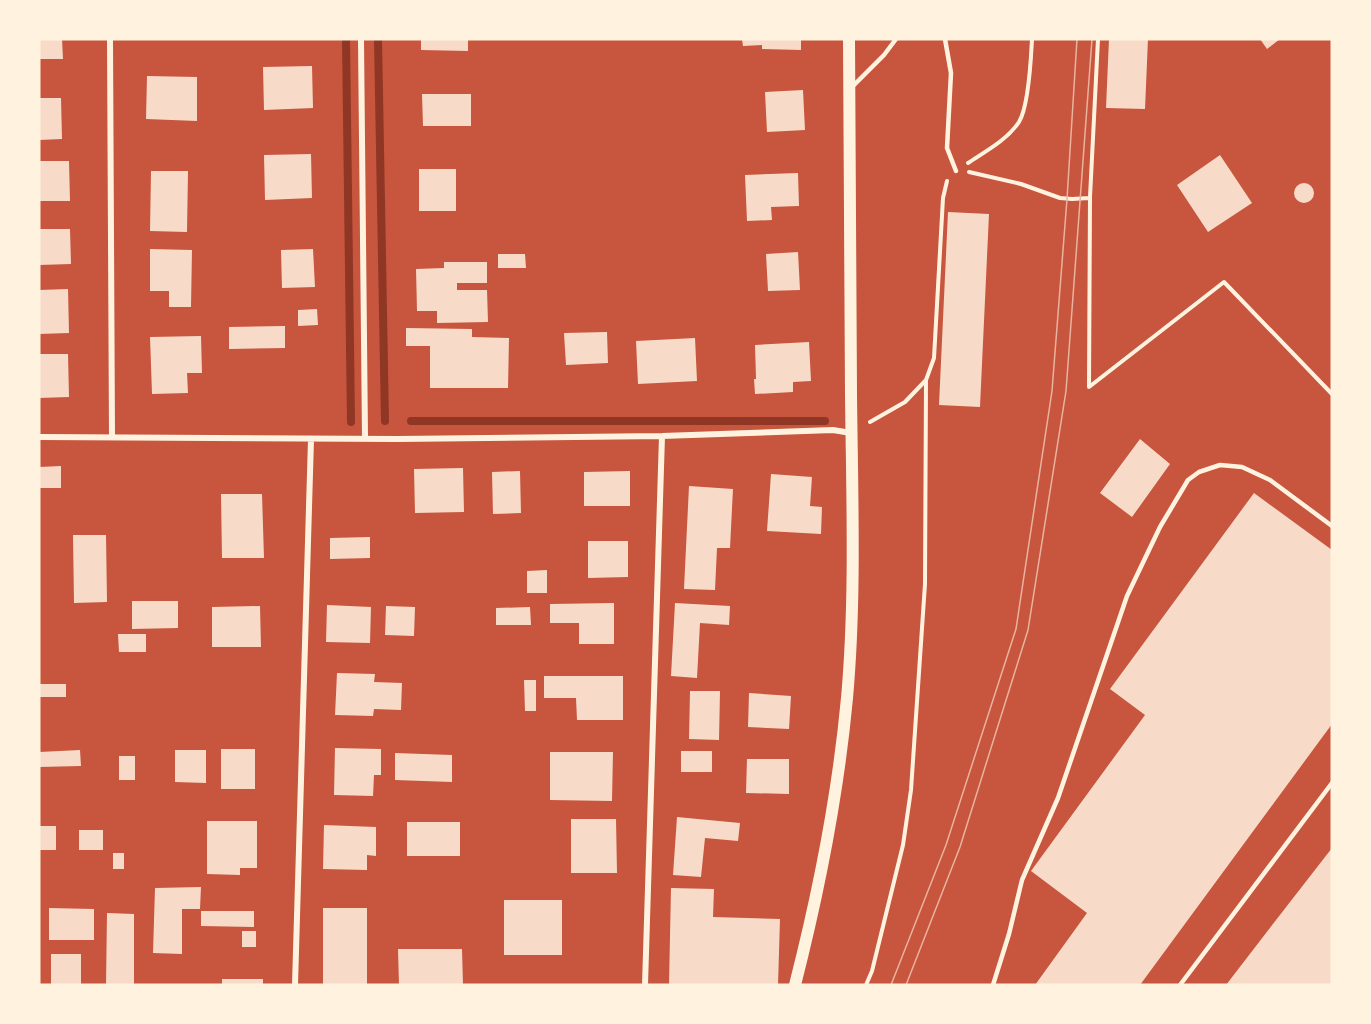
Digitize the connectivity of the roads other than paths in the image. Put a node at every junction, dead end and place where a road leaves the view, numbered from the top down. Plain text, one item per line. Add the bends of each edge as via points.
1 (110, 39) edge
2 (361, 39) edge
3 (849, 39) edge
4 (896, 39) edge
5 (945, 39) edge
6 (849, 89) junction
7 (956, 171) road end
8 (852, 433) junction
9 (112, 436) junction
10 (662, 436) junction
11 (39, 437) edge
12 (365, 438) junction
13 (311, 439) junction
14 (1332, 526) edge
15 (1332, 783) edge
16 (295, 985) edge
17 (645, 985) edge
18 (795, 985) edge
19 (993, 985) edge
20 (1180, 985) edge

1 - 9 street
2 - 12 street
3 - 6 main road
4 - 6 lane
5 - 7 lane via 951,73 946,148
6 - 8 main road
8 - 10 street via 833,430
8 - 18 main road via 854,541 847,699 815,904
9 - 11 street
9 - 13 street
10 - 12 street
10 - 17 street
12 - 13 street
13 - 16 street
14 - 19 lane via 1270,480 1242,467 1220,465 1188,480 1127,596 1058,798 1022,880
15 - 20 lane

